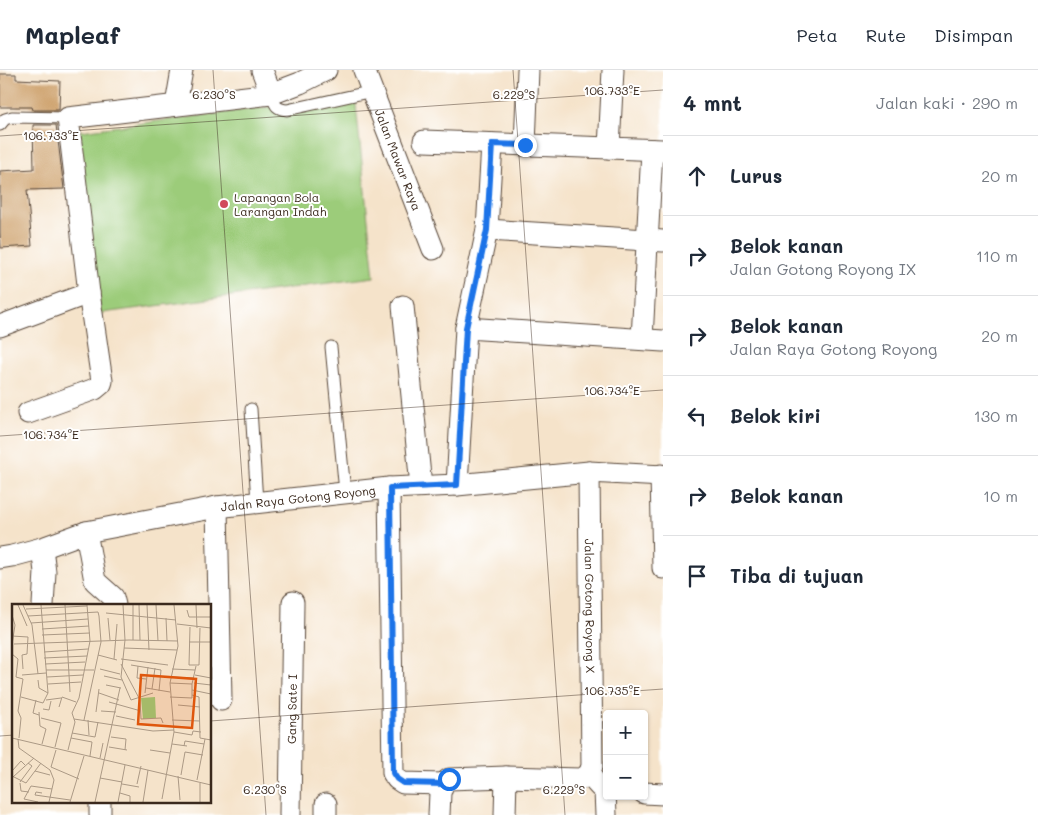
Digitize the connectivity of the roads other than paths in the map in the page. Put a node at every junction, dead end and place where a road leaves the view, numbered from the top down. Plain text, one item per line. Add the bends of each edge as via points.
1 (182, 70) edge
2 (262, 70) edge
3 (326, 70) edge
4 (364, 70) edge
5 (528, 70) edge
6 (613, 70) edge
7 (373, 92) junction
8 (271, 94) junction
9 (176, 105) junction
10 (68, 118) junction
11 (0, 125) edge
12 (424, 141) dead end
13 (492, 144) junction
14 (525, 145) junction
15 (609, 148) junction
16 (658, 150) edge
17 (487, 230) junction
18 (655, 240) edge
19 (433, 249) dead end
20 (89, 293) junction
21 (403, 306) dead end
22 (0, 326) edge
23 (466, 328) junction
24 (642, 339) junction
25 (663, 341) edge
26 (331, 347) dead end
27 (251, 408) dead end
28 (28, 413) dead end
29 (589, 472) junction
30 (662, 476) edge
31 (457, 485) junction
32 (421, 486) junction
33 (390, 488) junction
34 (345, 492) junction
35 (258, 502) junction
36 (217, 506) junction
37 (86, 532) junction
38 (42, 548) junction
39 (0, 558) edge
40 (663, 568) edge
41 (293, 602) dead end
42 (44, 604) edge
43 (116, 604) edge
44 (221, 700) dead end
45 (589, 775) junction
46 (506, 777) junction
47 (443, 784) junction
48 (603, 789) edge
49 (648, 793) edge
50 (663, 794) edge
51 (606, 800) edge
52 (100, 802) edge
53 (100, 815) edge
54 (290, 815) edge
55 (439, 815) edge
56 (505, 815) edge
57 (606, 815) edge

1 - 9 street
2 - 8 street
3 - 8 street
4 - 7 street, Jalan Mawar Raya
5 - 14 street
6 - 15 street
7 - 8 lane via 287,110 276,106
7 - 19 street, Jalan Mawar Raya
8 - 9 street
9 - 10 street
10 - 11 lane via 12,117
10 - 20 street
12 - 13 street
13 - 14 street
13 - 17 street
14 - 15 street
15 - 16 street
16 - 18 street
17 - 18 street
17 - 23 street
18 - 24 street
20 - 22 street
20 - 28 street via 101,384
21 - 32 street
23 - 24 street
23 - 31 street
24 - 25 street
26 - 34 lane
27 - 35 lane
29 - 30 street, Jalan Raya Gotong Royong
29 - 31 street, Jalan Raya Gotong Royong
29 - 45 street, Jalan Gotong Royong X via 592,766
30 - 40 street
31 - 32 street, Jalan Raya Gotong Royong
32 - 33 street, Jalan Raya Gotong Royong
33 - 34 street, Jalan Raya Gotong Royong
33 - 47 street via 393,773 403,783
34 - 35 street, Jalan Raya Gotong Royong
35 - 36 street, Jalan Raya Gotong Royong
36 - 37 street, Jalan Raya Gotong Royong
36 - 44 street
37 - 38 street, Jalan Raya Gotong Royong
37 - 43 street via 95,581 113,597
38 - 39 street, Jalan Raya Gotong Royong
38 - 42 street
41 - 54 street, Gang Sate I
45 - 46 street via 580,779
45 - 48 street
46 - 47 street via 449,779
46 - 56 street
47 - 55 street
49 - 50 street
51 - 57 street
52 - 53 street

